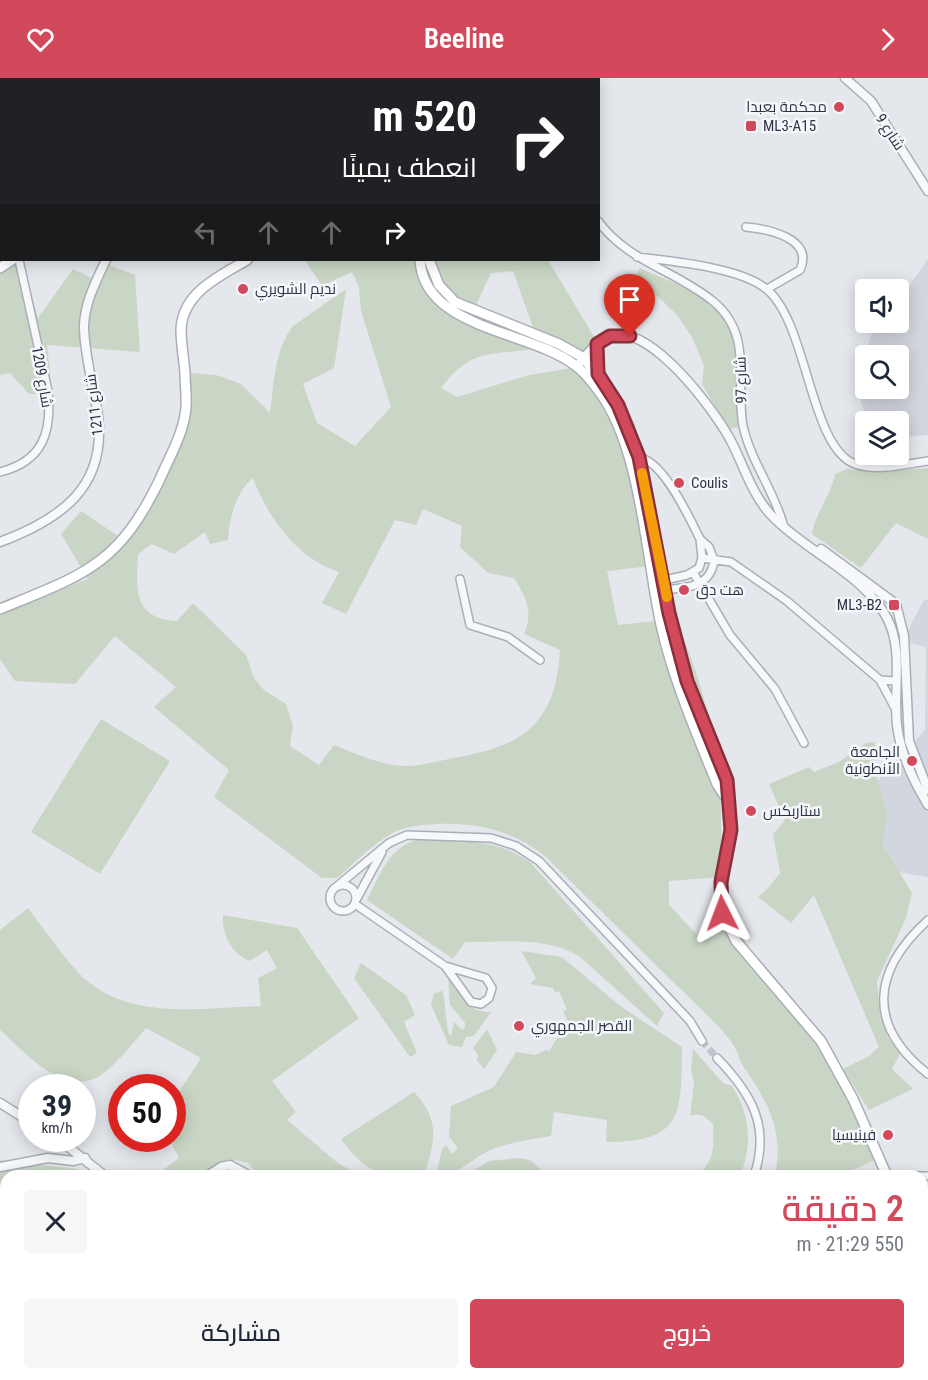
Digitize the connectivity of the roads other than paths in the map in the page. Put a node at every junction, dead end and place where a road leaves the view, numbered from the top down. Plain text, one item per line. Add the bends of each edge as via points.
1 (845, 78) edge
2 (928, 191) edge
3 (600, 223) edge
4 (746, 227) dead end
5 (637, 257) junction
6 (19, 261) edge
7 (106, 261) edge
8 (245, 261) edge
9 (420, 261) edge
10 (429, 261) edge
11 (767, 289) junction
12 (597, 344) junction
13 (584, 358) junction
14 (577, 366) junction
15 (598, 374) junction
16 (634, 458) junction
17 (928, 461) edge
18 (0, 472) edge
19 (784, 525) junction
20 (700, 539) junction
21 (0, 542) edge
22 (714, 558) junction
23 (701, 561) junction
24 (712, 570) junction
25 (693, 572) junction
26 (678, 578) junction
27 (460, 579) dead end
28 (701, 584) junction
29 (659, 586) junction
30 (680, 588) junction
31 (0, 609) edge
32 (540, 660) dead end
33 (880, 680) junction
34 (896, 681) junction
35 (896, 710) junction
36 (804, 743) dead end
37 (926, 792) edge
38 (928, 805) edge
39 (384, 847) junction
40 (336, 888) junction
41 (356, 902) junction
42 (928, 920) edge
43 (445, 966) junction
44 (702, 1041) tunnel mouth
45 (717, 1058) tunnel mouth
46 (928, 1074) edge
47 (0, 1103) edge
48 (18, 1114) edge
49 (77, 1152) edge
50 (85, 1158) junction
51 (0, 1167) edge
52 (98, 1170) edge
53 (216, 1170) edge
54 (239, 1170) edge
55 (756, 1170) edge
56 (884, 1170) edge

1 - 2 street, شارع 9 via 871,101
3 - 5 street, شارع 97 via 619,245
4 - 11 street via 786,236 800,248 800,270
5 - 11 street via 685,262 751,279
5 - 19 street, شارع 97 via 714,302 732,324 743,363 741,410 746,438
6 - 18 street, شارع 1209 via 50,411 47,433 40,446 25,462
7 - 21 street, شارع 1211 via 84,324 100,435 91,471 81,490 54,517
8 - 31 main road via 201,289 186,309 181,333 186,406 183,423 156,486 129,533 105,559 74,579
9 - 14 main road via 426,287 443,305
10 - 13 main road via 432,274 455,302
11 - 17 street via 789,320 836,449 867,467
12 - 13 street
12 - 15 main road
12 - 19 street via 615,335 638,340 699,392 731,440 753,489 769,513
13 - 14 street
13 - 15 main road
14 - 16 main road via 603,399
15 - 16 main road via 618,405
16 - 20 street via 648,460 660,470
16 - 29 main road
19 - 34 street via 855,582 884,612 894,632
19 - 37 street via 896,604 904,636 908,735
20 - 22 street
20 - 23 street
22 - 23 street
22 - 24 street
22 - 33 street via 731,562 762,582
23 - 24 street
23 - 25 street
24 - 28 street
25 - 26 street
25 - 28 street
26 - 29 street
26 - 30 street
27 - 32 street via 470,625 508,637
28 - 30 street
28 - 36 street via 730,635 781,698
29 - 30 street
29 - 56 main road via 666,642 693,725 717,784 730,804 731,830 720,892 722,913 736,941 821,1041 853,1099
33 - 34 street
33 - 35 street
34 - 35 street
35 - 37 street via 902,746
37 - 38 street
39 - 40 street
39 - 41 street
39 - 44 street via 404,836 434,835 491,838 523,849 539,861 690,1021
40 - 41 street via 350,887
40 - 41 street via 330,900 336,910 347,911
41 - 43 street
42 - 46 street via 896,957 882,1002 896,1042
43 - 43 street via 471,1002 481,1004 489,998 492,988 486,978
45 - 55 street via 750,1096 759,1126 760,1155
47 - 48 street
49 - 50 street
50 - 51 street via 48,1158
50 - 52 street
53 - 54 street via 230,1165

